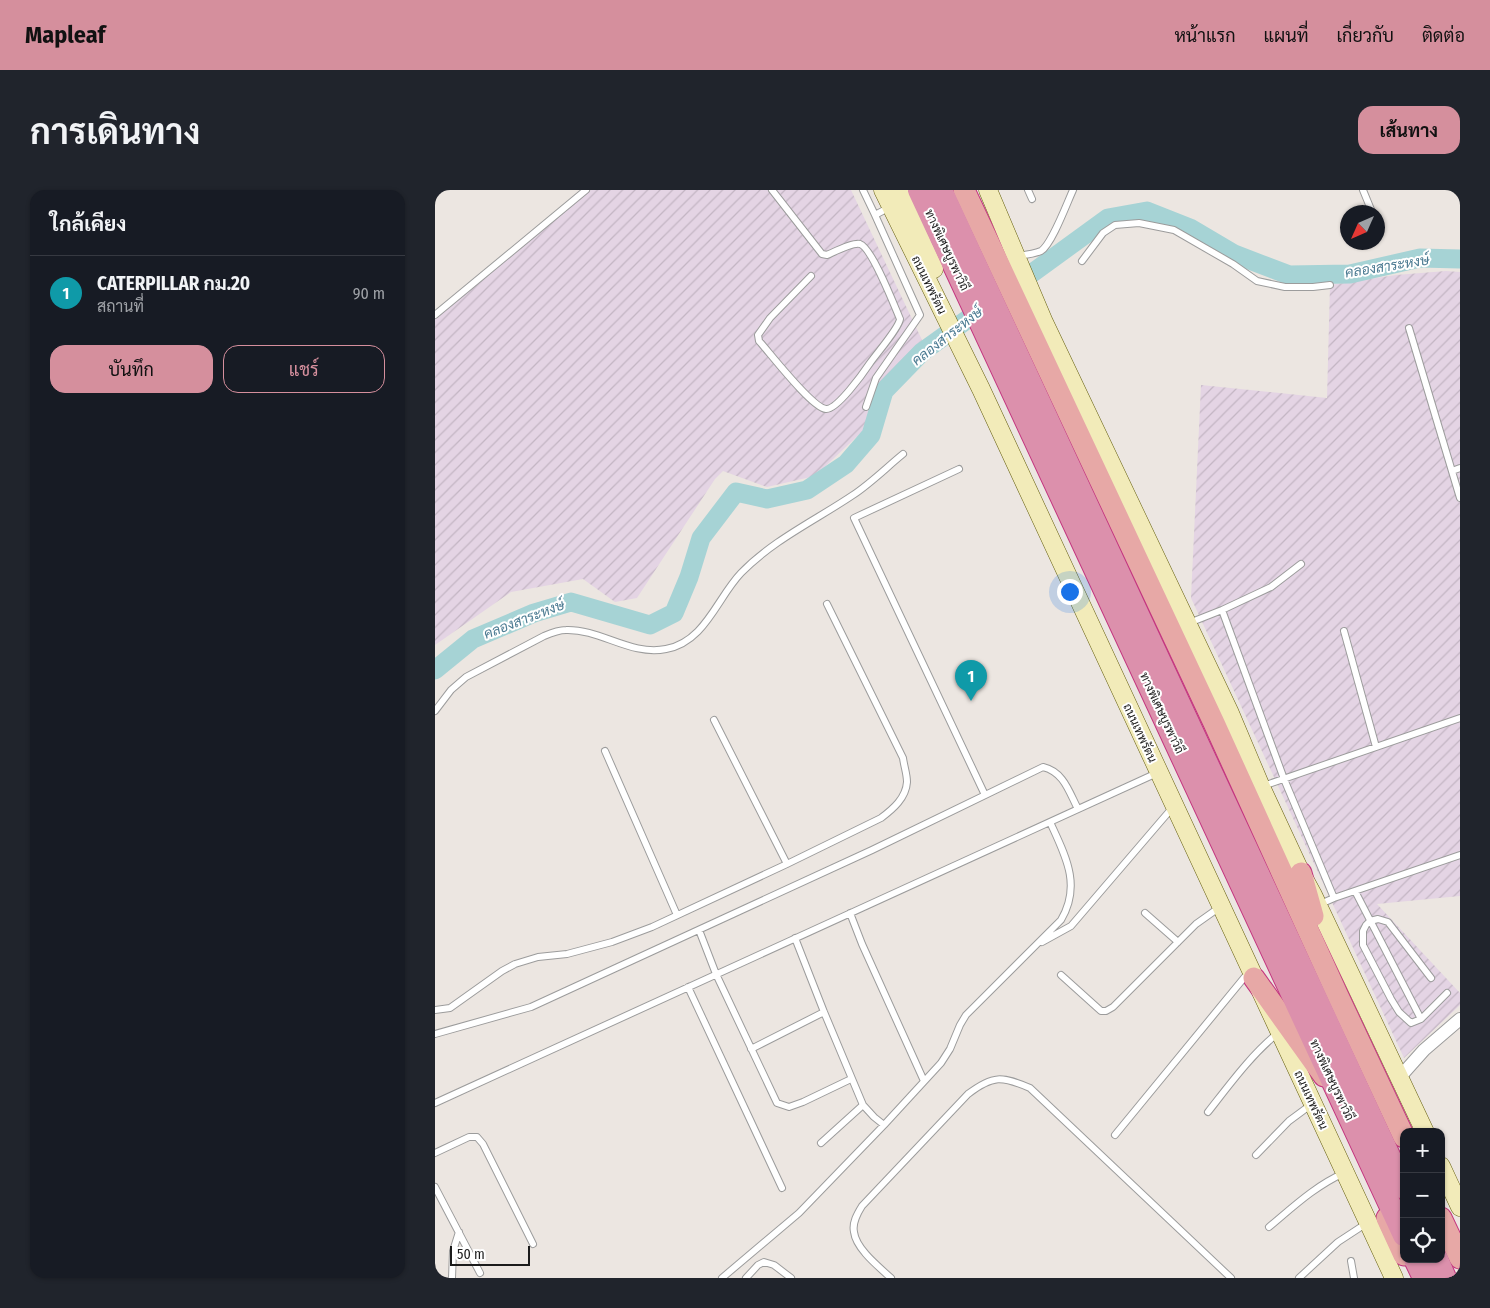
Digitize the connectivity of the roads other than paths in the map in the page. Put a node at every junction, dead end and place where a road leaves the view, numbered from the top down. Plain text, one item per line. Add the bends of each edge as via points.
1 (586, 190) edge
2 (772, 190) edge
3 (863, 190) edge
4 (883, 190) edge
5 (898, 190) edge
6 (907, 190) edge
7 (919, 190) edge
8 (941, 190) edge
9 (964, 190) edge
10 (978, 190) edge
11 (988, 190) edge
12 (1028, 190) edge
13 (1073, 190) edge
14 (1363, 190) edge
15 (1032, 199) dead end
16 (1369, 205) edge
17 (883, 211) junction
18 (1082, 261) dead end
19 (1015, 266) junction
20 (811, 276) dead end
21 (1331, 285) dead end
22 (1023, 295) junction
23 (435, 315) edge
24 (960, 325) junction
25 (1409, 328) dead end
26 (866, 407) dead end
27 (903, 454) dead end
28 (1460, 468) edge
29 (959, 469) dead end
30 (1452, 471) junction
31 (1460, 498) edge
32 (1301, 564) dead end
33 (827, 604) dead end
34 (1222, 610) junction
35 (1188, 623) junction
36 (1344, 631) dead end
37 (435, 711) edge
38 (1460, 718) edge
39 (715, 720) dead end
40 (1376, 747) junction
41 (605, 751) dead end
42 (1158, 772) junction
43 (1284, 779) junction
44 (1261, 787) junction
45 (985, 796) junction
46 (1174, 806) junction
47 (1078, 809) junction
48 (1050, 822) junction
49 (1460, 855) edge
50 (787, 864) junction
51 (1301, 873) junction
52 (1355, 891) junction
53 (1334, 898) junction
54 (1221, 906) junction
55 (1317, 906) junction
56 (1145, 912) dead end
57 (850, 913) junction
58 (677, 915) junction
59 (1370, 921) junction
60 (699, 930) junction
61 (795, 938) junction
62 (1178, 942) junction
63 (1033, 947) junction
64 (717, 974) junction
65 (1252, 974) junction
66 (1061, 975) dead end
67 (1431, 978) dead end
68 (688, 987) junction
69 (1447, 993) dead end
70 (1338, 996) junction
71 (435, 1010) edge
72 (823, 1012) junction
73 (1421, 1019) junction
74 (1460, 1020) edge
75 (1279, 1032) junction
76 (435, 1034) edge
77 (751, 1049) junction
78 (1324, 1076) junction
79 (851, 1078) junction
80 (1399, 1078) junction
81 (924, 1081) junction
82 (435, 1102) edge
83 (1313, 1103) junction
84 (863, 1105) junction
85 (1208, 1112) dead end
86 (884, 1125) junction
87 (1400, 1128) edge
88 (1423, 1128) edge
89 (1115, 1135) dead end
90 (821, 1143) dead end
91 (435, 1153) edge
92 (1256, 1155) dead end
93 (1445, 1172) edge
94 (1345, 1173) junction
95 (1400, 1179) edge
96 (435, 1187) edge
97 (782, 1188) dead end
98 (1460, 1207) edge
99 (1368, 1222) junction
100 (1400, 1226) edge
101 (1445, 1226) edge
102 (1269, 1227) dead end
103 (459, 1232) junction
104 (533, 1244) dead end
105 (1400, 1245) edge
106 (1460, 1258) edge
107 (1351, 1261) dead end
108 (1408, 1263) edge
109 (1417, 1263) edge
110 (1439, 1263) edge
111 (480, 1273) dead end
112 (452, 1278) edge
113 (722, 1278) edge
114 (746, 1278) edge
115 (791, 1278) edge
116 (891, 1278) edge
117 (1231, 1278) edge
118 (1299, 1278) edge
119 (1354, 1278) edge
120 (1394, 1278) edge
121 (1415, 1278) edge
122 (1424, 1278) edge
123 (1445, 1278) edge

1 - 23 lane
2 - 20 lane via 822,254 827,255 855,243 863,246 880,272 899,319 899,326 861,376 841,399 826,409 803,392 759,341 758,335
3 - 17 lane
4 - 17 main road, ถนนเทพรัตน
5 - 24 main road
6 - 24 highway, ถนนเทพรัตน
7 - 100 highway, ทางพิเศษบูรพาวิถี
8 - 95 highway, ทางพิเศษบูรพาวิถี
9 - 19 highway
10 - 19 main road
11 - 19 main road
12 - 15 lane
13 - 19 lane via 1049,242
14 - 16 lane
17 - 24 main road, ถนนเทพรัตน
17 - 26 lane via 920,315 876,378
18 - 21 lane via 1103,233 1115,225 1139,223 1174,230 1257,281 1285,287
19 - 22 highway
22 - 35 main road via 1043,320
22 - 70 highway
24 - 42 main road, ถนนเทพรัตน via 981,389
24 - 78 highway, ถนนเทพรัตน
25 - 30 lane
27 - 37 lane via 855,494 757,557 739,575 706,623 684,643 646,651 586,633 557,631 466,677
28 - 30 lane
29 - 45 lane via 854,518
30 - 31 lane
32 - 34 lane via 1271,587
33 - 50 lane via 903,758 907,784 901,800 881,818
34 - 35 lane
34 - 43 lane
35 - 44 main road
36 - 40 lane
38 - 40 lane
39 - 50 lane
40 - 43 lane
41 - 58 lane
42 - 46 main road, ถนนเทพรัตน
42 - 47 lane
43 - 44 lane
43 - 53 lane
44 - 51 main road
45 - 47 lane via 1043,767 1053,770 1063,779
45 - 60 lane
46 - 54 main road, ถนนเทพรัตน
46 - 63 lane via 1071,926
47 - 48 lane
48 - 57 lane
48 - 63 lane via 1067,858 1072,886 1061,920
49 - 52 lane
50 - 58 lane
51 - 55 main road
51 - 70 highway
52 - 53 lane
52 - 59 lane
53 - 55 lane
54 - 62 lane
54 - 65 main road, ถนนเทพรัตน
55 - 80 main road
56 - 62 lane
57 - 61 lane
57 - 81 lane
58 - 71 lane via 612,942 515,964 450,1008
59 - 67 lane via 1387,922
59 - 73 lane
59 - 73 lane via 1363,931 1363,945 1391,999 1411,1023
60 - 64 lane
60 - 76 lane via 531,1007
61 - 64 lane
61 - 72 lane
62 - 66 lane via 1106,1011 1101,1011
63 - 81 lane via 966,1015 950,1049
64 - 68 lane
64 - 77 lane
65 - 75 main road, ถนนเทพรัตน
65 - 78 highway
65 - 89 lane
68 - 82 lane
68 - 97 lane
69 - 73 lane
70 - 87 highway
72 - 77 lane
72 - 79 lane
74 - 80 street via 1424,1050
75 - 83 main road, ถนนเทพรัตน
75 - 85 lane via 1249,1060
77 - 79 lane via 777,1103 789,1107
78 - 105 highway, ถนนเทพรัตน
79 - 84 lane
80 - 88 main road
81 - 86 lane
83 - 92 lane via 1289,1121
83 - 94 main road, ถนนเทพรัตน
84 - 86 lane
84 - 90 lane
86 - 113 lane via 799,1212
91 - 104 lane via 469,1137 477,1137
93 - 98 main road
94 - 99 main road, ถนนเทพรัตน
94 - 102 lane via 1327,1180
96 - 103 lane
99 - 118 lane via 1338,1242
99 - 120 main road, ถนนเทพรัตน
101 - 106 highway
103 - 111 lane
103 - 112 lane via 453,1251
107 - 119 lane
108 - 121 highway
109 - 122 highway
110 - 123 highway
114 - 115 lane via 764,1262 774,1265
116 - 117 lane via 860,1248 854,1232 855,1217 968,1094 983,1082 993,1080 1012,1080 1029,1088

